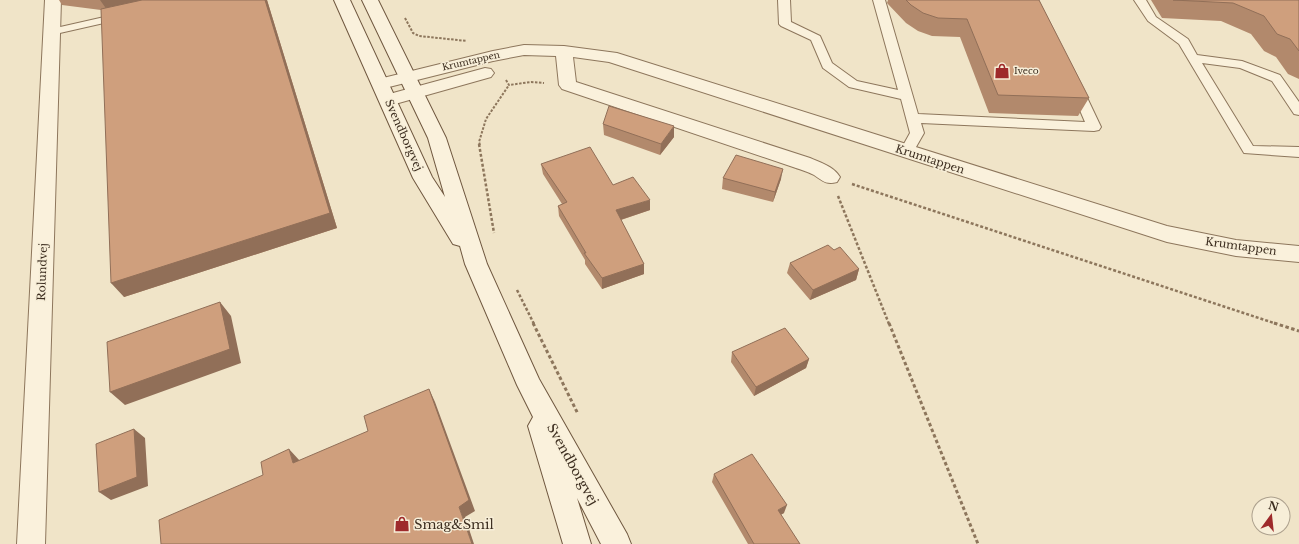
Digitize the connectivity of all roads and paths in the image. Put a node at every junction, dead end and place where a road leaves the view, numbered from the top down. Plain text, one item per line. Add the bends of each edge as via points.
1 (53, 0) edge
2 (342, 0) edge
3 (370, 0) edge
4 (784, 0) edge
5 (879, 0) edge
6 (1140, 0) edge
7 (403, 13) dead end
8 (134, 14) edge
9 (52, 32) junction
10 (564, 51) junction
11 (493, 57) junction
12 (1193, 58) junction
13 (1072, 78) edge
14 (413, 84) junction
15 (509, 85) junction
16 (568, 85) junction
17 (384, 92) junction
18 (906, 96) junction
19 (1299, 111) edge
20 (912, 118) junction
21 (907, 151) junction
22 (1299, 152) edge
23 (830, 177) junction
24 (495, 241) dead end
25 (1299, 254) edge
26 (476, 264) junction
27 (514, 283) dead end
28 (1299, 330) edge
29 (529, 385) junction
30 (580, 417) dead end
31 (32, 544) edge
32 (577, 544) edge
33 (617, 544) edge
34 (978, 544) edge

1 - 9 street, Rolundvej
2 - 17 street, Svendborgvej
3 - 14 street, Svendborgvej
4 - 18 lane via 785,24 816,38 826,65 853,84
5 - 18 lane
6 - 12 lane via 1152,19 1184,42
7 - 11 path via 413,33 419,36 475,42
8 - 9 lane
9 - 31 street, Rolundvej
10 - 11 street, Krumtappen
10 - 16 street
10 - 21 street, Krumtappen via 611,57
11 - 14 street, Krumtappen
11 - 15 path
12 - 19 lane via 1242,64 1276,78
12 - 22 lane via 1249,150
13 - 20 lane via 1094,127
14 - 17 street, Krumtappen
14 - 26 street, Svendborgvej via 438,138
15 - 16 path via 531,82
15 - 24 path via 486,119 479,142
16 - 23 street via 803,163
17 - 26 street, Svendborgvej via 423,178
18 - 20 lane
20 - 21 lane via 917,133
21 - 25 street, Krumtappen via 1167,234 1236,248
23 - 28 path
23 - 34 path
26 - 29 street, Svendborgvej
27 - 30 path
29 - 32 street, Svendborgvej
29 - 33 street, Svendborgvej

